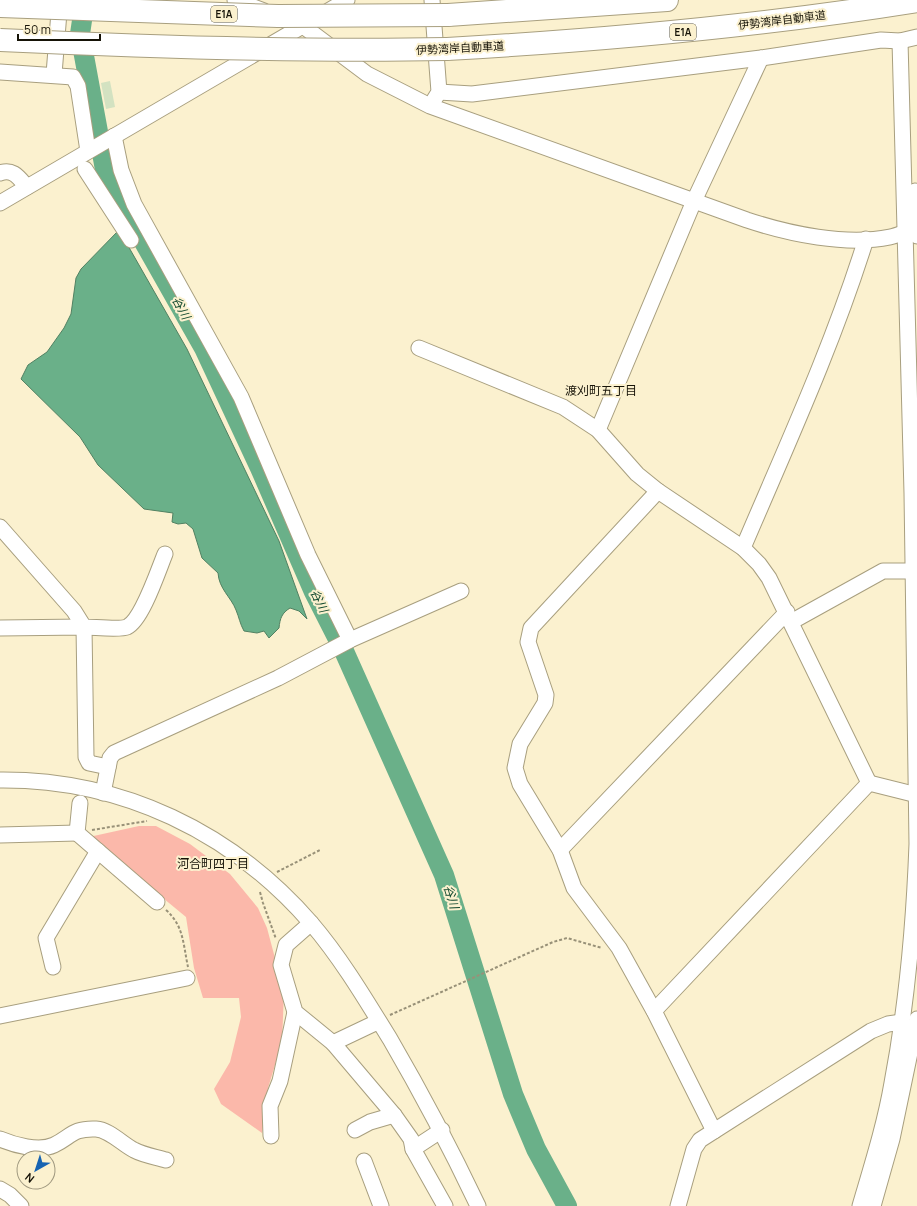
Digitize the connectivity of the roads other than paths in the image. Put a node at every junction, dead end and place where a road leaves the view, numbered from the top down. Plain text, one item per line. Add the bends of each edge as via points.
1 (60, 0) edge
2 (234, 0) edge
3 (347, 0) edge
4 (432, 0) edge
5 (548, 0) edge
6 (667, 0) edge
7 (910, 3) edge
8 (0, 6) edge
9 (448, 16) junction
10 (303, 26) junction
11 (917, 37) edge
12 (0, 40) edge
13 (904, 46) junction
14 (761, 58) junction
15 (0, 72) edge
16 (54, 74) junction
17 (439, 92) junction
18 (430, 106) junction
19 (113, 136) junction
20 (88, 151) junction
21 (85, 168) dead end
22 (0, 173) edge
23 (26, 187) junction
24 (694, 201) junction
25 (0, 203) edge
26 (132, 206) junction
27 (116, 216) junction
28 (914, 231) edge
29 (866, 239) junction
30 (131, 240) dead end
31 (912, 324) edge
32 (419, 348) dead end
33 (598, 430) junction
34 (658, 491) junction
35 (0, 526) edge
36 (743, 548) junction
37 (165, 554) dead end
38 (913, 571) junction
39 (461, 591) dead end
40 (789, 617) junction
41 (84, 627) junction
42 (0, 628) edge
43 (344, 643) junction
44 (108, 767) junction
45 (0, 780) edge
46 (869, 783) junction
47 (103, 792) junction
48 (917, 795) edge
49 (80, 803) dead end
50 (77, 833) junction
51 (0, 835) edge
52 (560, 850) junction
53 (98, 851) junction
54 (157, 902) road end
55 (311, 923) junction
56 (914, 942) edge
57 (53, 967) dead end
58 (187, 978) road end
59 (654, 1011) junction
60 (295, 1012) junction
61 (0, 1016) edge
62 (917, 1019) edge
63 (375, 1022) junction
64 (902, 1022) junction
65 (333, 1043) junction
66 (394, 1115) junction
67 (355, 1130) dead end
68 (442, 1130) junction
69 (714, 1131) junction
70 (271, 1136) dead end
71 (0, 1139) edge
72 (413, 1149) junction
73 (166, 1160) dead end
74 (364, 1161) dead end
75 (4, 1196) edge
76 (21, 1206) edge
77 (381, 1206) edge
78 (445, 1206) edge
79 (478, 1206) edge
80 (678, 1206) edge
81 (860, 1206) edge
82 (873, 1206) edge

1 - 16 street
2 - 10 street
3 - 10 street
4 - 17 street
5 - 9 highway
6 - 9 highway, E1A
7 - 12 highway, 伊勢湾岸自動車道 / E1A, bridge via 752,25 589,40 447,49 360,51
8 - 9 highway, E1A, bridge via 278,16
10 - 18 street via 367,74
10 - 19 street
11 - 13 street
13 - 14 street via 881,40
13 - 28 street
14 - 17 street via 479,94
14 - 24 street
15 - 16 street
16 - 20 street via 73,77 78,86
17 - 18 street
18 - 24 street
19 - 20 street
19 - 26 street
20 - 23 street
21 - 27 street
22 - 23 street via 15,173
23 - 25 street
24 - 29 street via 778,230 808,236
24 - 33 street
26 - 27 street
26 - 43 street via 194,309 241,397
27 - 30 street
28 - 29 street via 891,237
28 - 31 street
29 - 36 street via 806,400
31 - 38 street
32 - 33 street via 563,407
33 - 34 street via 637,474
34 - 36 street
34 - 52 street via 531,628 528,642 546,695 545,703 520,744 515,768 520,784
35 - 41 street via 74,611
36 - 40 street via 759,564
37 - 41 street via 142,611 133,622 126,628
38 - 40 street via 883,571
38 - 48 street
39 - 43 street
40 - 46 street
40 - 52 street
41 - 42 street
41 - 44 street via 86,757 89,763
43 - 44 street via 278,678 114,753
44 - 47 street
45 - 47 street via 45,783
46 - 48 street
46 - 59 street
47 - 55 street via 138,802 180,820 234,852 262,883
48 - 56 street
49 - 50 street
50 - 51 street
50 - 53 street
52 - 59 street via 574,888 619,948
53 - 54 street
53 - 57 street via 46,938
55 - 60 street via 286,945 281,965
55 - 63 street via 333,952
56 - 64 street
58 - 61 street
59 - 69 street
60 - 65 street
60 - 70 street via 280,1081 270,1106
62 - 82 street via 890,1146
63 - 65 street
63 - 68 street
64 - 69 street via 871,1031
64 - 81 street via 882,1128
65 - 66 street
66 - 67 street via 370,1122
66 - 72 street via 411,1139
68 - 72 street
68 - 79 street
69 - 80 street via 700,1140 694,1149
71 - 73 street via 15,1146 46,1148 74,1131 96,1129 104,1131 135,1150
72 - 78 street
74 - 77 street
75 - 76 street

